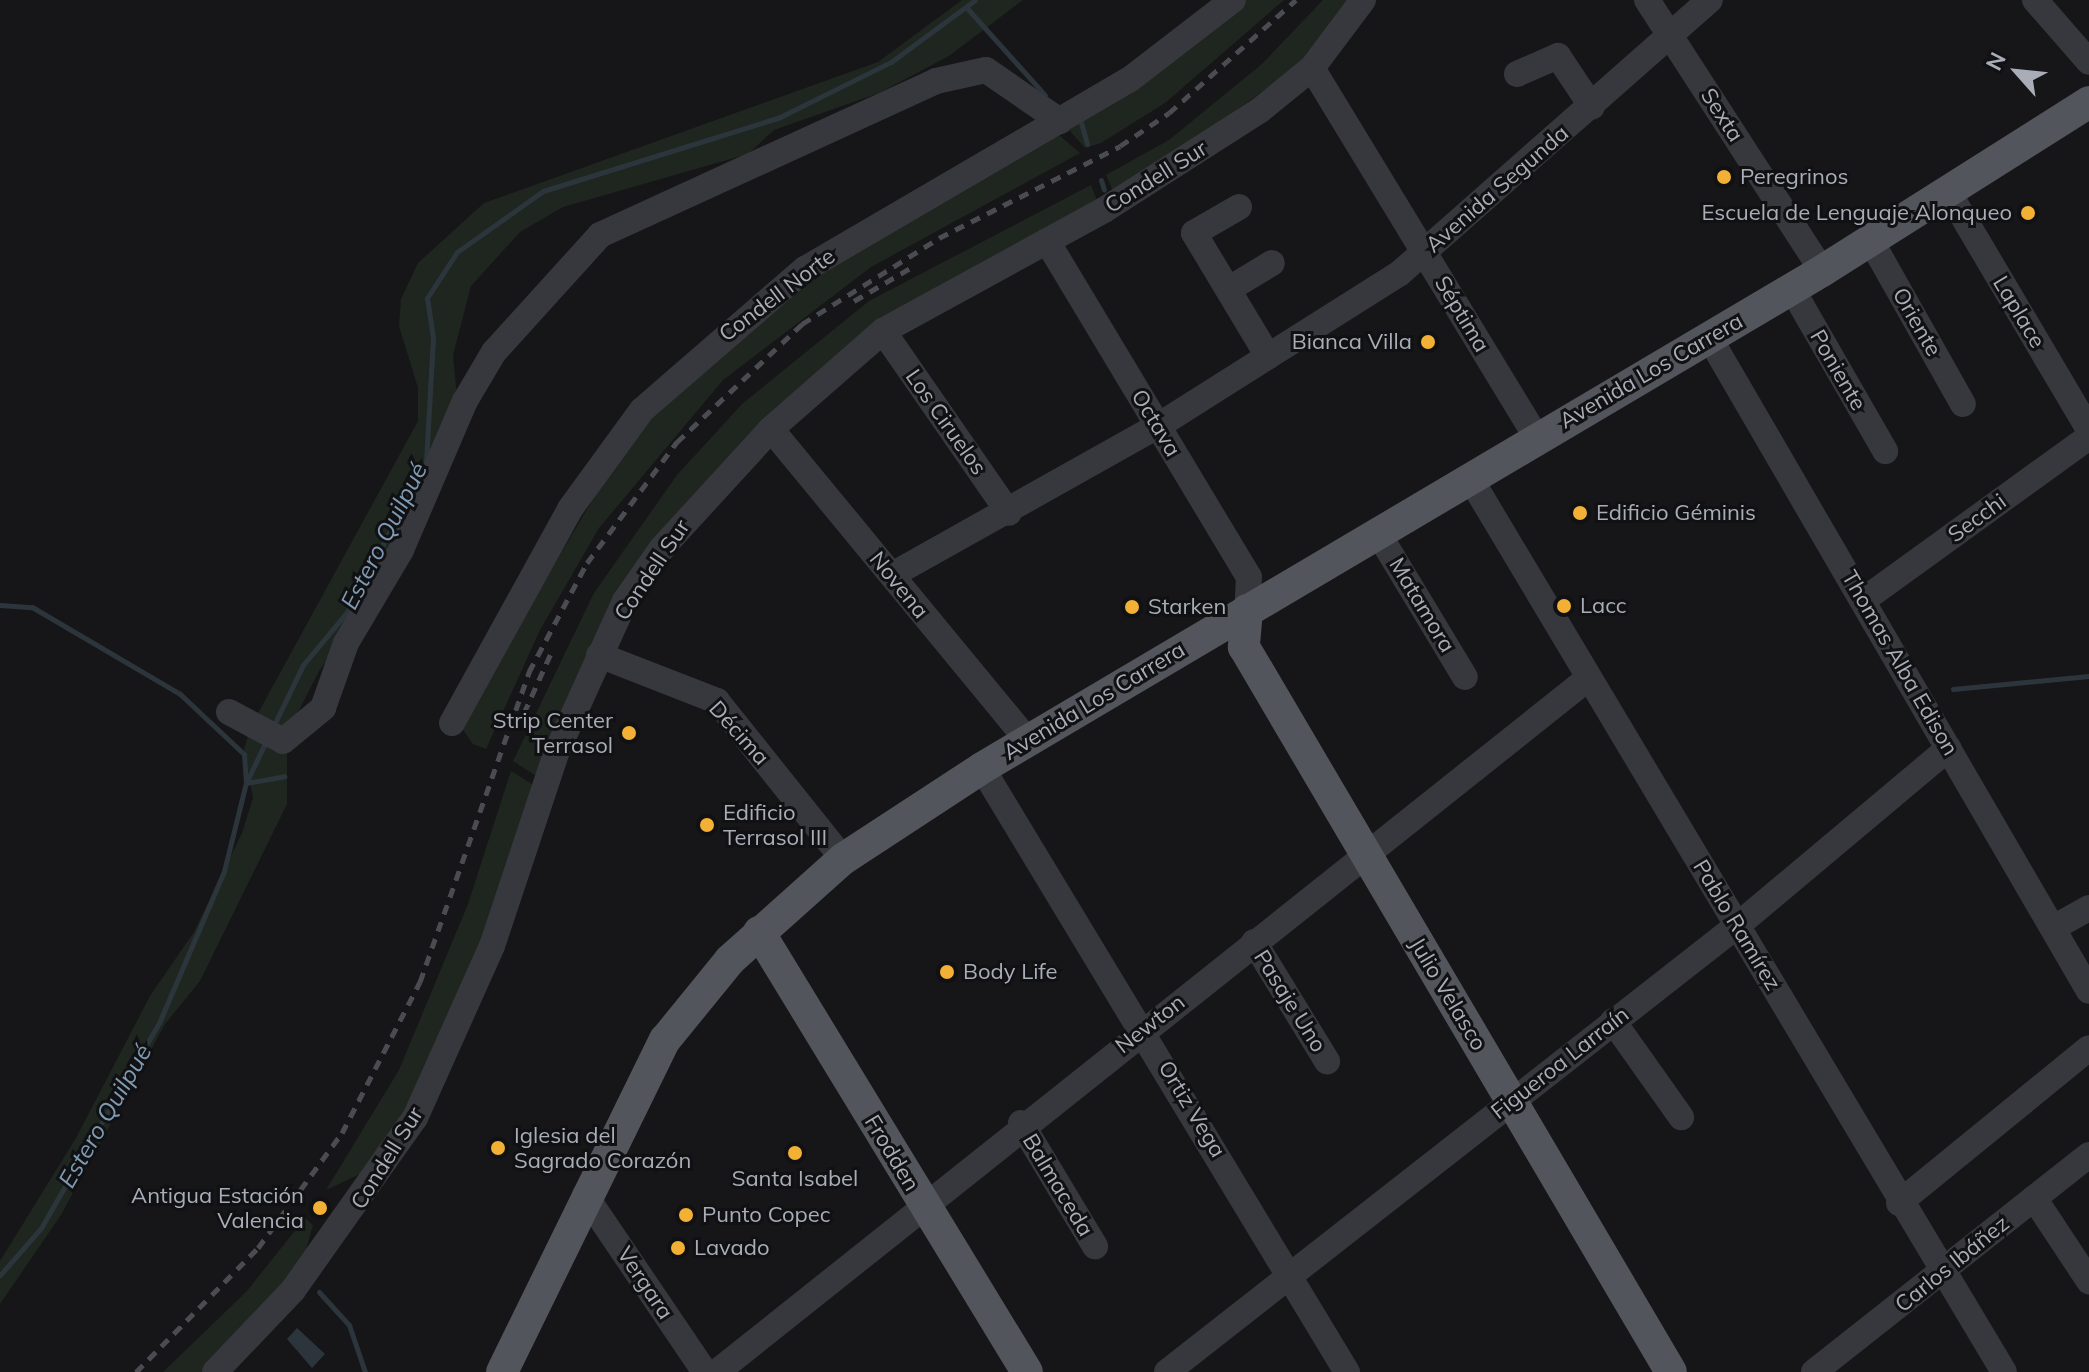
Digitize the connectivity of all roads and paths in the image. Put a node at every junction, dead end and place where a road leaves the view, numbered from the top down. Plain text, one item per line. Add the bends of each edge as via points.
1 (1233, 0) edge
2 (1363, 0) edge
3 (1647, 0) edge
4 (1710, 0) edge
5 (2049, 5) edge
6 (1672, 37) junction
7 (2089, 62) edge
8 (1312, 68) junction
9 (1517, 74) dead end
10 (2089, 102) edge
11 (1592, 107) junction
12 (1060, 121) junction
13 (1949, 193) junction
14 (1239, 207) dead end
15 (1047, 241) junction
16 (1871, 241) junction
17 (1427, 251) junction
18 (1272, 263) dead end
19 (1822, 271) junction
20 (1229, 289) junction
21 (1792, 289) junction
22 (883, 331) junction
23 (1709, 337) junction
24 (1268, 356) junction
25 (1963, 404) dead end
26 (1158, 426) junction
27 (771, 429) junction
28 (2089, 430) edge
29 (1536, 437) junction
30 (2089, 437) edge
31 (1885, 451) dead end
32 (1470, 478) junction
33 (1009, 513) junction
34 (1378, 533) junction
35 (892, 575) junction
36 (1865, 599) junction
37 (1247, 610) junction
38 (599, 655) junction
39 (1465, 677) dead end
40 (1586, 680) junction
41 (229, 712) dead end
42 (452, 723) dead end
43 (1028, 741) junction
44 (1949, 748) junction
45 (982, 768) junction
46 (1363, 855) junction
47 (843, 859) junction
48 (2089, 908) edge
49 (1738, 925) junction
50 (2053, 928) junction
51 (759, 932) junction
52 (1254, 942) junction
53 (2089, 991) edge
54 (1613, 1021) junction
55 (1144, 1029) junction
56 (2089, 1048) edge
57 (1327, 1061) dead end
58 (1511, 1100) junction
59 (1681, 1117) dead end
60 (1021, 1123) junction
61 (2089, 1155) edge
62 (585, 1195) junction
63 (2034, 1198) junction
64 (1899, 1203) junction
65 (924, 1206) junction
66 (1095, 1246) dead end
67 (1291, 1274) junction
68 (1941, 1274) junction
69 (2089, 1281) edge
70 (1821, 1370) edge
71 (215, 1372) edge
72 (502, 1372) edge
73 (705, 1372) edge
74 (717, 1372) edge
75 (1027, 1372) edge
76 (1167, 1372) edge
77 (1347, 1372) edge
78 (1671, 1372) edge
79 (2004, 1372) edge

1 - 12 street, Condell Norte via 1129,80
2 - 8 street, Condell Sur
3 - 6 street, Sexta
4 - 6 street, Avenida Segunda
5 - 7 street
6 - 11 street, Avenida Segunda
6 - 19 street, Sexta
8 - 15 street, Condell Sur via 1183,162
8 - 17 street, Séptima
9 - 11 street via 1555,54
10 - 13 main road, Avenida Los Carrera
11 - 17 street, Avenida Segunda
12 - 41 street via 986,70 936,81 600,235 494,352 465,401 401,550 346,643 323,708 283,741
12 - 42 street, Condell Norte via 805,269 642,410 570,509
13 - 16 main road, Avenida Los Carrera
13 - 28 street, Laplace
14 - 20 street via 1194,233
15 - 22 street, Condell Sur
15 - 26 street, Octava
16 - 19 main road, Avenida Los Carrera
16 - 25 street, Oriente
17 - 24 street, Avenida Segunda
17 - 29 street, Séptima
18 - 20 street
19 - 21 main road, Avenida Los Carrera
20 - 24 street
21 - 23 main road, Avenida Los Carrera
21 - 31 street, Poniente
22 - 27 street, Condell Sur
22 - 33 street, Los Ciruelos
23 - 29 main road, Avenida Los Carrera
23 - 36 street, Thomas Alba Edison
24 - 26 street, Avenida Segunda
26 - 33 street, Avenida Segunda
26 - 37 street, Octava via 1249,577
27 - 35 street, Novena
27 - 38 street, Condell Sur via 662,548
29 - 32 main road, Avenida Los Carrera
30 - 36 street, Secchi
32 - 34 main road, Avenida Los Carrera
32 - 40 street, Pablo Ramírez
33 - 35 street, Avenida Segunda
34 - 37 main road, Avenida Los Carrera
34 - 39 street, Matamora
35 - 43 street, Novena
36 - 44 street, Thomas Alba Edison
37 - 43 main road, Avenida Los Carrera
37 - 46 main road, Julio Velasco via 1244,647
38 - 47 street, Décima via 717,701
38 - 71 street, Condell Sur via 541,795 474,993 415,1118 293,1290
40 - 46 street, Newton
40 - 49 street, Pablo Ramírez
43 - 45 main road, Avenida Los Carrera
44 - 49 street, Figueroa Larraín
44 - 50 street, Thomas Alba Edison
45 - 47 main road, Avenida Los Carrera
45 - 55 street, Ortiz Vega
46 - 52 street, Newton
46 - 58 main road, Julio Velasco
47 - 51 main road, Avenida Los Carrera
48 - 50 street
49 - 54 street, Figueroa Larraín
49 - 64 street, Pablo Ramírez
50 - 53 street, Thomas Alba Edison
51 - 62 main road, Avenida Los Carrera via 665,1040
51 - 65 main road, Frodden
52 - 55 street, Newton
52 - 57 street, Pasaje Uno
54 - 58 street, Figueroa Larraín
54 - 59 street
55 - 60 street, Newton
55 - 67 street, Ortiz Vega
56 - 64 street
58 - 67 street, Figueroa Larraín
58 - 78 main road, Julio Velasco
60 - 65 street, Newton
60 - 66 street, Balmaceda
61 - 63 street, Carlos Ibáñez
62 - 72 main road, Avenida Los Carrera
62 - 73 street, Vergara
63 - 68 street, Carlos Ibáñez
63 - 69 street
64 - 68 street, Pablo Ramírez
65 - 74 street, Newton
65 - 75 main road, Frodden
67 - 76 street, Figueroa Larraín
67 - 77 street, Ortiz Vega
68 - 70 street, Carlos Ibáñez
68 - 79 street, Pablo Ramírez

